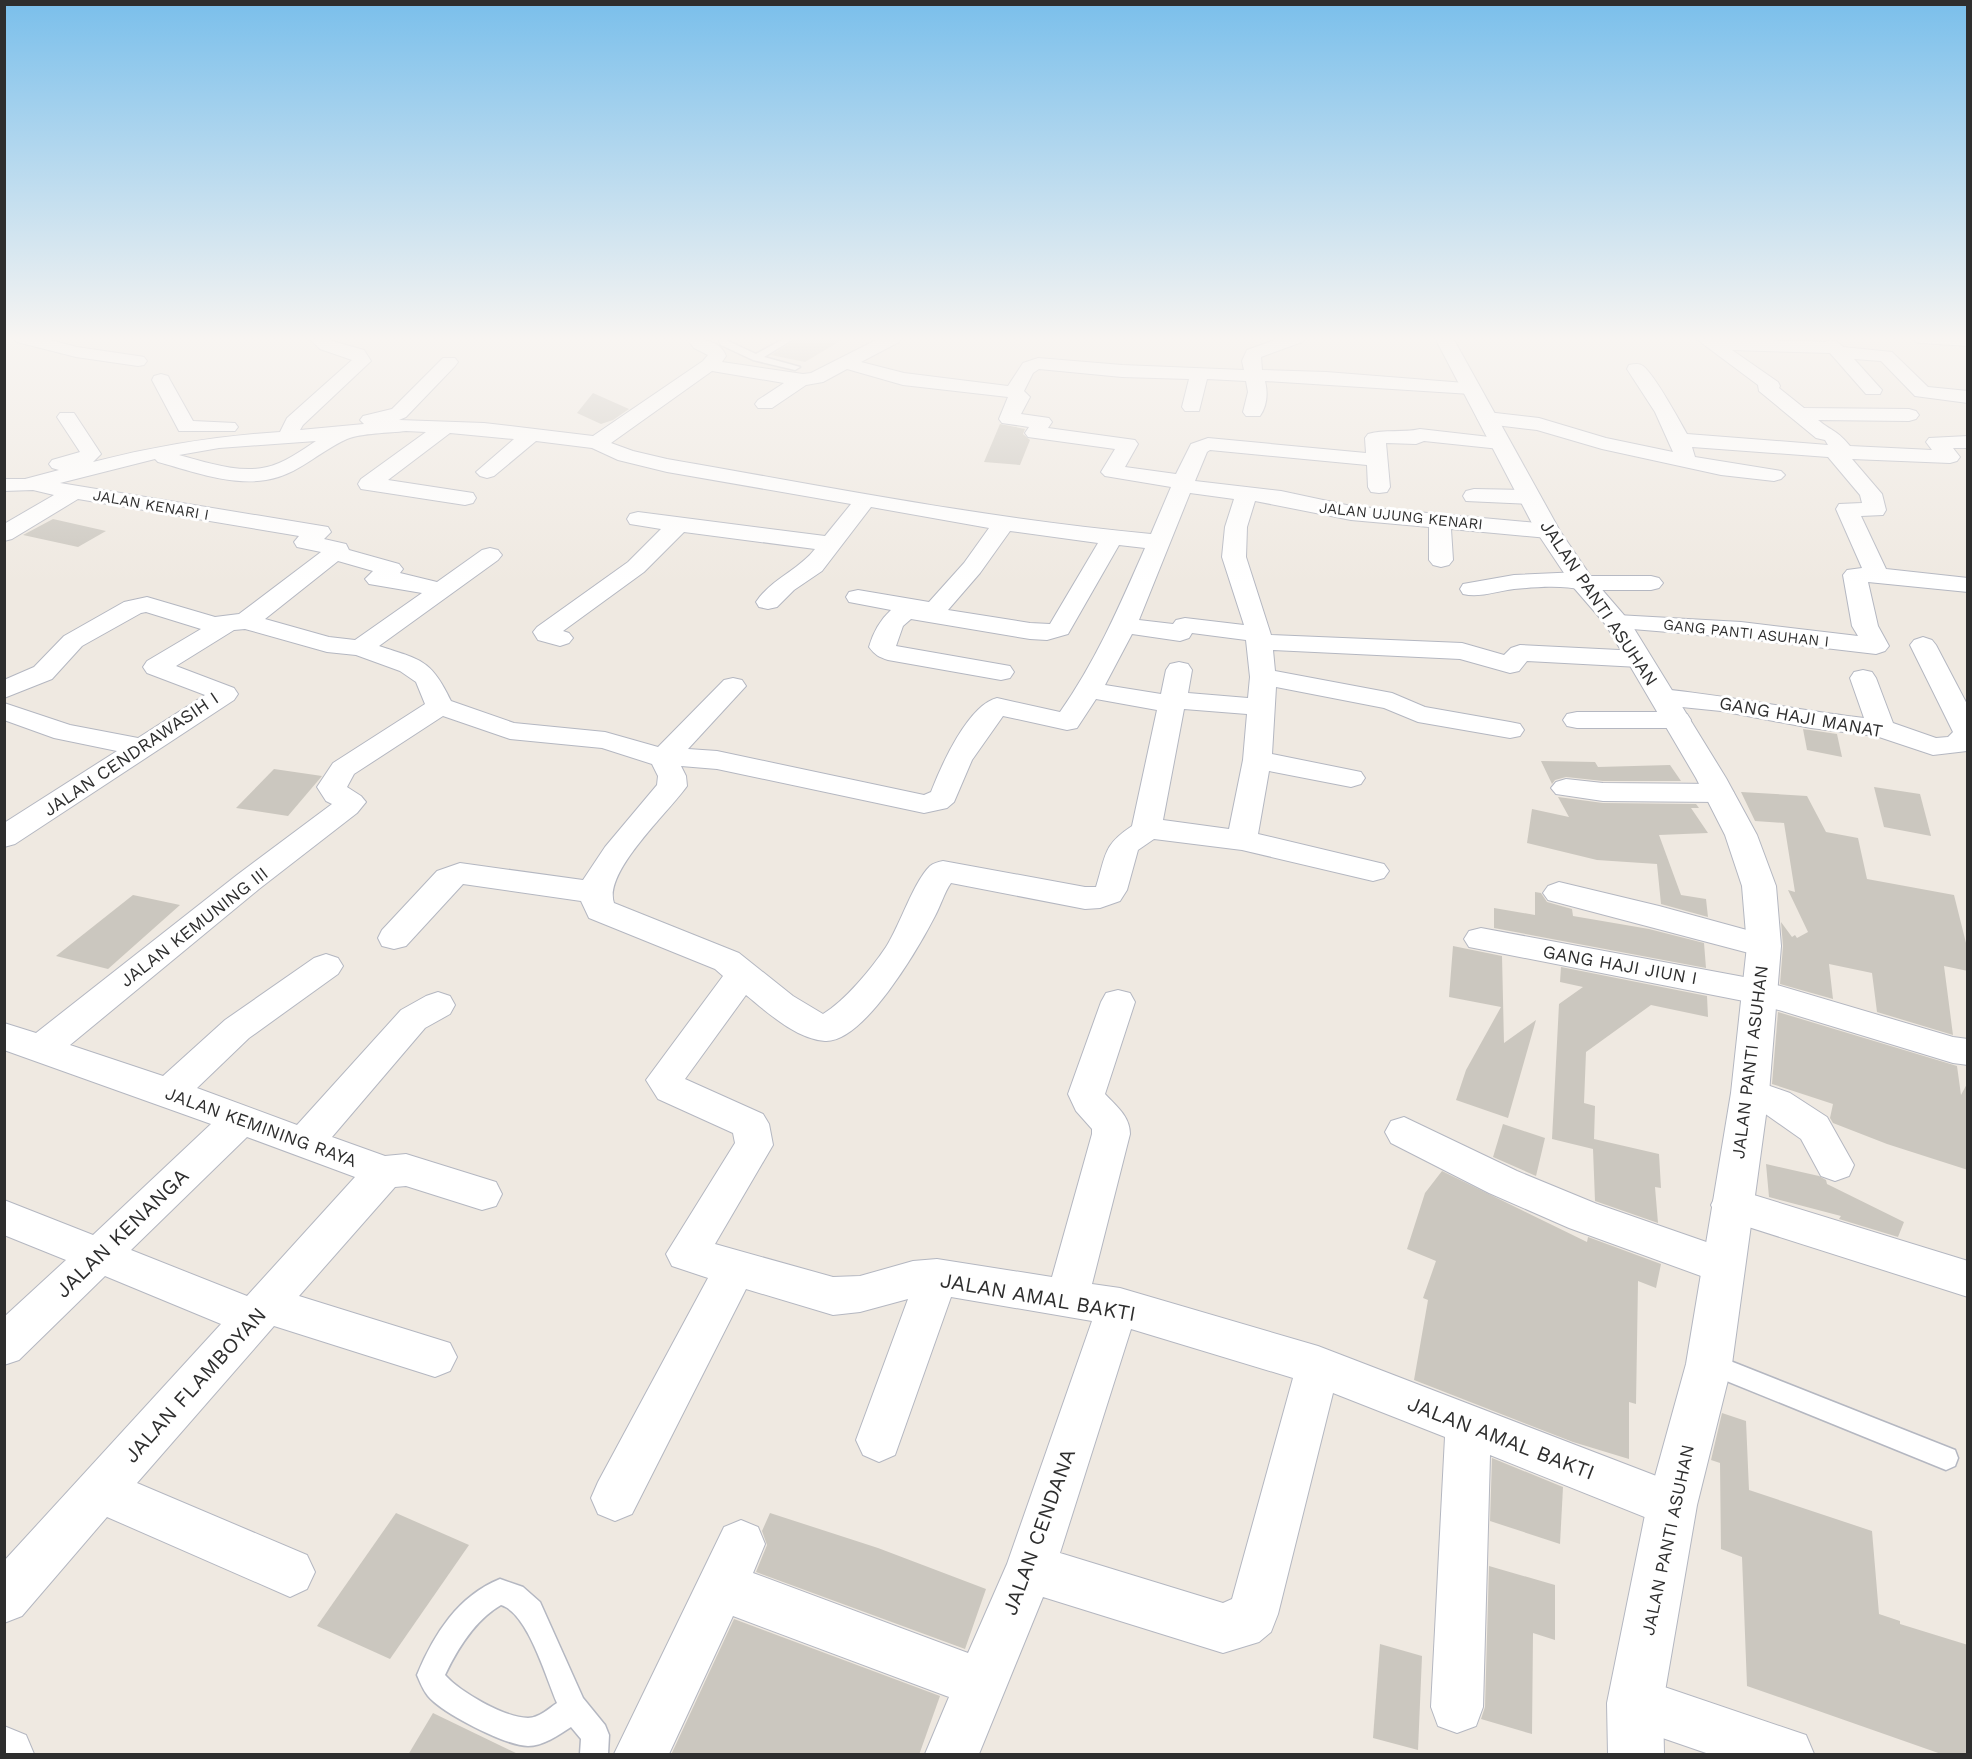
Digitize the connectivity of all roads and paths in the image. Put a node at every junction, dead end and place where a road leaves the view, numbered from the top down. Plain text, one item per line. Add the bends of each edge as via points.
1 (69, 420) edge
2 (182, 420) edge
3 (300, 420) edge
4 (391, 420) junction
5 (627, 420) edge
6 (1021, 420) edge
7 (1472, 420) edge
8 (1488, 420) edge
9 (1513, 420) edge
10 (1670, 420) edge
11 (1807, 420) edge
12 (447, 426) junction
13 (291, 429) junction
14 (345, 433) junction
15 (530, 436) junction
16 (1680, 440) junction
17 (1968, 442) edge
18 (597, 443) junction
19 (1839, 452) junction
20 (149, 454) junction
21 (1377, 460) junction
22 (1686, 461) junction
23 (4, 472) edge
24 (487, 472) dead end
25 (1774, 475) dead end
26 (1184, 484) junction
27 (15, 485) edge
28 (1379, 487) dead end
29 (74, 492) junction
30 (1246, 494) junction
31 (1474, 496) dead end
32 (1529, 497) junction
33 (465, 498) dead end
34 (866, 499) junction
35 (638, 519) dead end
36 (1440, 522) junction
37 (679, 524) junction
38 (1012, 524) junction
39 (1548, 531) junction
40 (4, 534) edge
41 (1112, 538) junction
42 (1159, 542) junction
43 (832, 544) junction
44 (333, 553) junction
45 (490, 555) dead end
46 (1442, 560) dead end
47 (1876, 574) junction
48 (1582, 581) junction
49 (1651, 582) dead end
50 (1968, 585) edge
51 (1472, 589) dead end
52 (441, 590) junction
53 (858, 597) dead end
54 (768, 602) dead end
55 (952, 617) junction
56 (1617, 622) junction
57 (235, 623) junction
58 (1124, 625) junction
59 (560, 638) dead end
60 (1258, 638) junction
61 (1923, 645) dead end
62 (360, 648) junction
63 (1639, 659) junction
64 (1179, 670) dead end
65 (1001, 672) dead end
66 (1263, 677) junction
67 (1863, 678) dead end
68 (732, 686) dead end
69 (4, 690) edge
70 (1089, 690) junction
71 (1173, 701) junction
72 (440, 706) junction
73 (1260, 707) junction
74 (1670, 709) junction
75 (4, 711) edge
76 (1577, 720) dead end
77 (1881, 728) junction
78 (1510, 730) dead end
79 (1967, 732) edge
80 (144, 748) junction
81 (663, 758) junction
82 (1257, 760) junction
83 (1351, 778) dead end
84 (1566, 788) dead end
85 (1719, 793) junction
86 (11, 827) edge
87 (1146, 830) junction
88 (1242, 840) junction
89 (1372, 870) dead end
90 (595, 892) junction
91 (1559, 892) dead end
92 (394, 938) dead end
93 (1480, 939) dead end
94 (1764, 946) junction
95 (326, 966) dead end
96 (743, 974) junction
97 (1760, 992) junction
98 (1118, 1002) dead end
99 (438, 1005) dead end
100 (4, 1036) edge
101 (42, 1048) junction
102 (1968, 1052) edge
103 (169, 1093) junction
104 (1750, 1093) junction
105 (240, 1120) junction
106 (1404, 1132) dead end
107 (303, 1144) junction
108 (1835, 1165) dead end
109 (384, 1172) junction
110 (482, 1194) dead end
111 (1731, 1204) junction
112 (4, 1217) edge
113 (97, 1256) junction
114 (1723, 1266) junction
115 (735, 1268) junction
116 (937, 1277) junction
117 (1968, 1279) edge
118 (1067, 1298) junction
119 (1120, 1308) junction
120 (260, 1312) junction
121 (4, 1346) edge
122 (435, 1358) dead end
123 (1709, 1364) junction
124 (1318, 1366) junction
125 (1468, 1425) junction
126 (879, 1440) dead end
127 (1946, 1458) dead end
128 (101, 1491) junction
129 (615, 1498) dead end
130 (1672, 1505) junction
131 (1030, 1568) junction
132 (290, 1572) dead end
133 (4, 1598) edge
134 (980, 1683) junction
135 (1635, 1703) junction
136 (1457, 1707) dead end
137 (573, 1708) junction
138 (594, 1755) edge
139 (641, 1755) edge
140 (952, 1755) edge
141 (1636, 1755) edge
142 (1787, 1755) edge

1 - 23 street via 90,457
2 - 13 street via 186,427
3 - 13 street
4 - 12 street
4 - 13 street
4 - 14 street
5 - 18 street
6 - 26 street, JALAN UJUNG KENARI via 1042,422 1035,433 1128,444 1112,472
7 - 21 street via 1416,438 1375,438
8 - 32 street, JALAN PANTI ASUHAN
9 - 22 street
10 - 16 street
11 - 19 street via 1823,434 1831,435
12 - 15 street
12 - 33 street via 369,484
13 - 14 street
13 - 20 street
14 - 20 street via 285,467 262,475
15 - 18 street
15 - 24 street
16 - 19 street
16 - 22 street
17 - 19 street via 1936,442 1950,457
18 - 34 street via 619,454
19 - 47 street via 1871,494 1875,510 1847,509
20 - 27 street
21 - 26 street via 1208,444 1198,447
21 - 28 street
22 - 25 street
26 - 30 street, JALAN UJUNG KENARI
26 - 42 street
27 - 29 street, JALAN KENARI I
29 - 40 street
29 - 44 street, JALAN KENARI I via 320,532 305,542 338,549
30 - 36 street, JALAN UJUNG KENARI via 1351,513
30 - 60 street via 1236,527 1234,557
31 - 32 street
32 - 39 street, JALAN PANTI ASUHAN
34 - 38 street
34 - 43 street
35 - 37 street
36 - 39 street, JALAN UJUNG KENARI
36 - 46 street
37 - 43 street
37 - 59 street via 636,567 546,632
38 - 41 street
38 - 53 street via 935,610
38 - 55 street
39 - 48 street, JALAN PANTI ASUHAN
41 - 42 street
41 - 55 street via 1059,629 1030,631
42 - 58 street
43 - 54 street via 814,566
44 - 52 street via 391,569 377,579
44 - 57 street
45 - 52 street
47 - 50 street
47 - 56 street, GANG PANTI ASUHAN I via 1855,575 1865,626 1876,646 1741,630
48 - 49 street
48 - 51 street via 1514,582
48 - 56 street, JALAN PANTI ASUHAN
52 - 62 street
55 - 65 street via 904,612 884,636 882,647 902,656
56 - 63 street, JALAN PANTI ASUHAN
57 - 62 street via 327,645
57 - 69 street via 213,625 147,604 133,607 73,641 43,673
57 - 80 street, JALAN CENDRAWASIH I via 156,667 225,694
58 - 60 street via 1180,633 1185,625
58 - 70 street
60 - 63 street via 1462,651 1510,665 1520,652
60 - 66 street
61 - 79 street
62 - 72 street via 409,665 427,678
63 - 74 street, JALAN PANTI ASUHAN
64 - 71 street
66 - 73 street
66 - 78 street via 1392,701 1418,714
67 - 77 street
68 - 81 street
70 - 71 street
70 - 81 street via 1067,722 997,706 958,760 944,796 936,802 914,803 717,760
71 - 73 street
71 - 87 street
72 - 81 street via 510,731 605,740
72 - 101 street, JALAN KEMUNING III via 343,769 332,787 336,795 351,802 347,807
73 - 82 street
74 - 76 street, GANG HAJI MANAT
74 - 77 street, GANG HAJI MANAT via 1721,703
74 - 85 street, JALAN PANTI ASUHAN
75 - 80 street via 64,732
77 - 79 street, GANG HAJI MANAT via 1932,747 1957,745
80 - 86 street, JALAN CENDRAWASIH I
81 - 90 street via 672,776 672,786 611,861
82 - 83 street
82 - 88 street
84 - 85 street
85 - 94 street, JALAN PANTI ASUHAN via 1741,835 1759,886
87 - 88 street
87 - 96 street via 1124,845 1111,890 1101,898 943,871 892,963 849,1015 826,1028 805,1021
88 - 89 street
90 - 92 street via 460,873 448,878
90 - 96 street via 600,910 707,951
91 - 94 street
93 - 97 street, GANG HAJI JIUN I
94 - 97 street, JALAN PANTI ASUHAN
95 - 103 street via 237,1029
96 - 115 street, JALAN AMAL BAKTI via 664,1080 670,1089 750,1124 754,1145 687,1254
97 - 102 street, GANG HAJI JIUN I
97 - 104 street, JALAN PANTI ASUHAN
98 - 118 street via 1086,1094 1111,1125 1111,1134
99 - 107 street via 413,1019
100 - 101 street, JALAN KEMINING RAYA
101 - 103 street, JALAN KEMINING RAYA
103 - 105 street, JALAN KEMINING RAYA
104 - 108 street via 1777,1103 1814,1128
104 - 111 street, JALAN PANTI ASUHAN
105 - 107 street, JALAN KEMINING RAYA
105 - 113 street, JALAN KENANGA
106 - 114 street via 1503,1182
107 - 109 street, JALAN KEMINING RAYA
109 - 110 street, JALAN KEMINING RAYA via 406,1170
109 - 120 street, JALAN FLAMBOYAN
111 - 114 street, JALAN PANTI ASUHAN
111 - 117 street
112 - 113 street
113 - 120 street
113 - 121 street, JALAN KENANGA
114 - 123 street, JALAN PANTI ASUHAN
115 - 116 street, JALAN AMAL BAKTI via 833,1296
115 - 129 street
116 - 118 street, JALAN AMAL BAKTI
116 - 126 street
118 - 119 street, JALAN AMAL BAKTI
119 - 124 street, JALAN AMAL BAKTI
119 - 131 street, JALAN CENDANA via 1109,1330
120 - 122 street
120 - 128 street, JALAN FLAMBOYAN
123 - 127 lane
123 - 130 street, JALAN PANTI ASUHAN
124 - 125 street, JALAN AMAL BAKTI
124 - 131 street via 1253,1614 1241,1624 1223,1628
125 - 130 street, JALAN AMAL BAKTI
125 - 136 street
128 - 132 street
128 - 133 street, JALAN FLAMBOYAN
130 - 135 street, JALAN PANTI ASUHAN
131 - 134 street, JALAN CENDANA
134 - 139 street via 730,1565
134 - 140 street, JALAN CENDANA
135 - 141 street, JALAN PANTI ASUHAN
135 - 142 street
137 - 137 lane via 531,1611 514,1596 500,1592 469,1613 431,1675 446,1694 508,1729 528,1732 546,1728
137 - 138 lane via 595,1735

